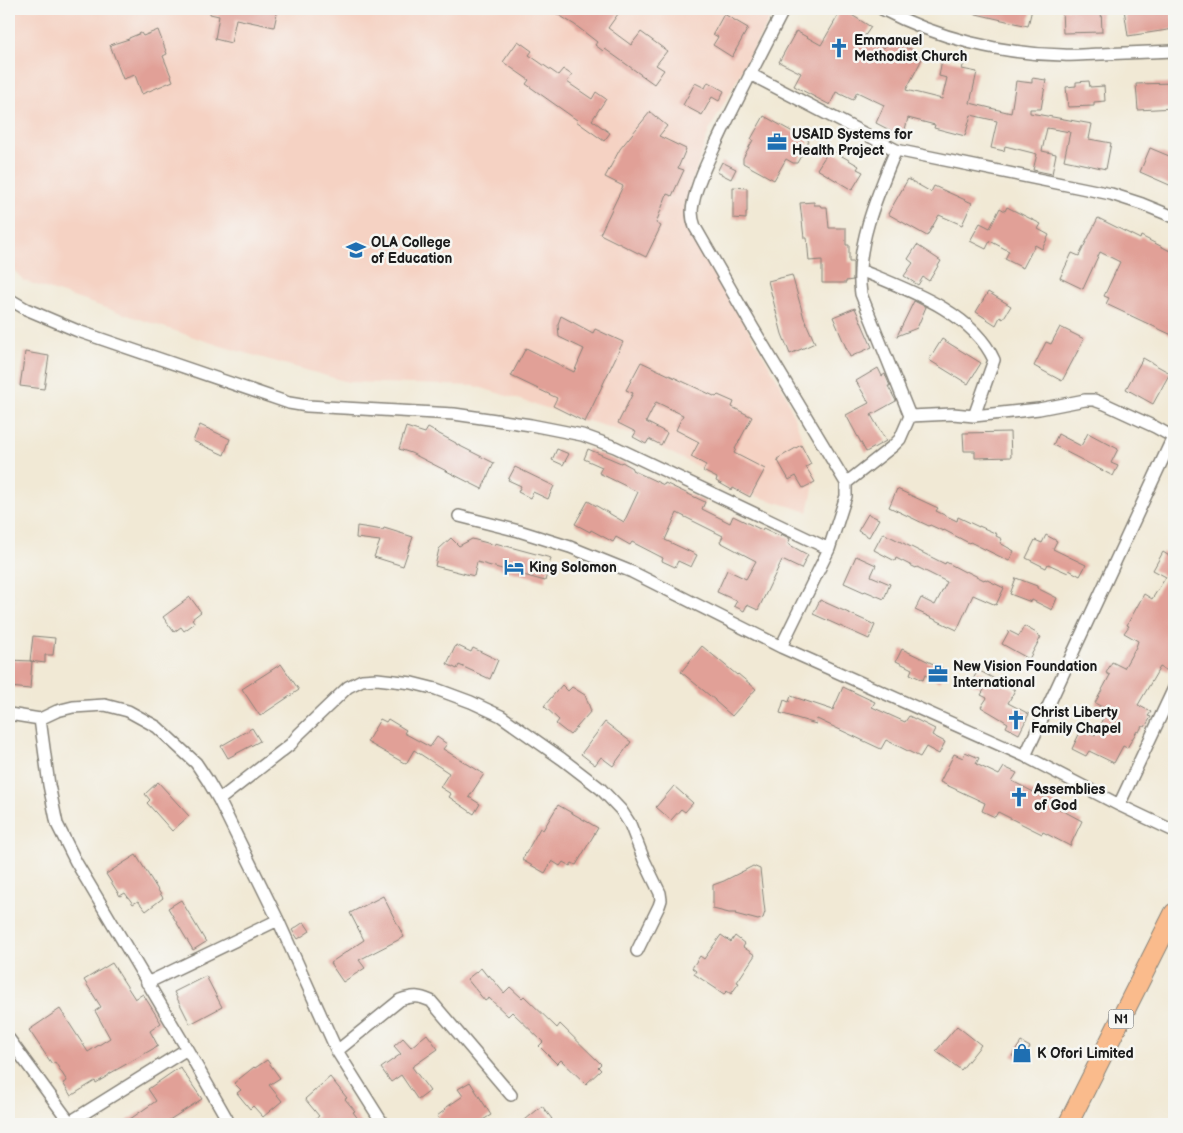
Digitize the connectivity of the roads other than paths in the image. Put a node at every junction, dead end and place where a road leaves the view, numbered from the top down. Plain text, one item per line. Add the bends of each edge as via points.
1 (784, 9) edge
2 (882, 9) edge
3 (1174, 51) edge
4 (750, 74) junction
5 (896, 150) junction
6 (1174, 217) edge
7 (860, 270) junction
8 (9, 299) edge
9 (910, 416) junction
10 (974, 416) junction
11 (1174, 436) edge
12 (846, 483) junction
13 (459, 516) dead end
14 (830, 548) junction
15 (781, 647) junction
16 (1174, 688) edge
17 (9, 714) edge
18 (40, 719) junction
19 (1025, 756) junction
20 (219, 800) junction
21 (1119, 805) junction
22 (1174, 830) edge
23 (1174, 913) edge
24 (278, 920) junction
25 (637, 951) dead end
26 (147, 983) junction
27 (9, 1039) edge
28 (187, 1048) junction
29 (337, 1051) junction
30 (511, 1094) dead end
31 (227, 1119) dead end
32 (71, 1123) edge
33 (383, 1124) edge
34 (1068, 1124) edge

1 - 4 street
2 - 3 street via 932,31 1002,50 1063,56
4 - 5 street
4 - 12 street via 705,168 692,217 753,328
5 - 6 street via 1111,194
5 - 7 street via 877,195
7 - 9 street via 861,294
7 - 10 street via 911,291 948,311 990,350 994,360
8 - 14 street via 78,331 289,403 454,414 582,436 615,447
9 - 10 street
9 - 12 street via 900,439
10 - 11 street via 1094,400
11 - 19 street
12 - 14 street via 846,496
13 - 15 street via 570,547 632,572
14 - 15 street
15 - 19 street
16 - 21 street
17 - 18 street
18 - 20 street via 73,707 105,705 128,711 157,727 196,763
18 - 26 street via 57,824
19 - 21 street
20 - 24 street
20 - 25 street via 291,744 348,687 362,680 412,683 462,698 501,716 602,789 622,810 661,900
21 - 22 street
23 - 34 highway, N1
24 - 26 street
24 - 29 street
26 - 28 street
27 - 32 street
28 - 31 street
28 - 32 street
29 - 30 street via 400,1000 412,996 423,998 432,1001
29 - 33 street

